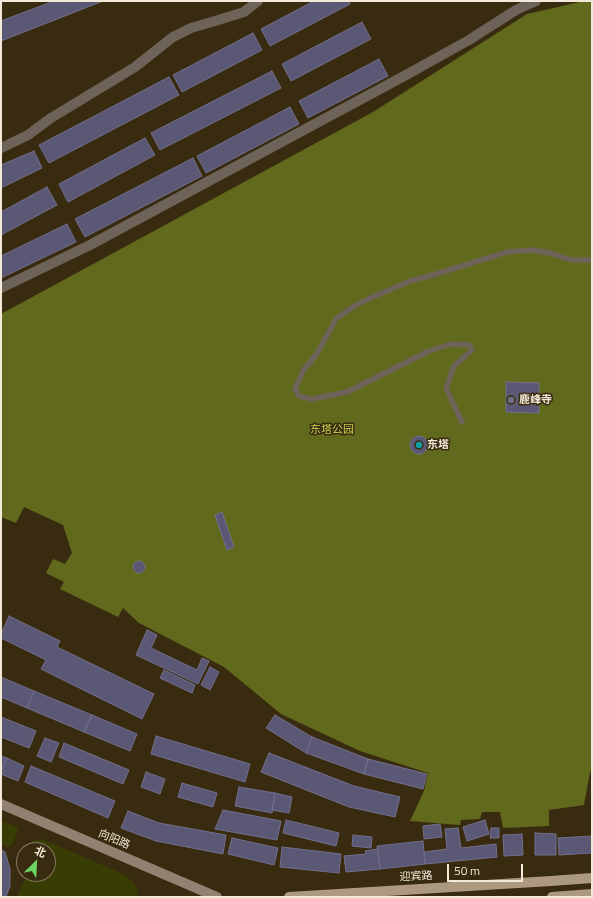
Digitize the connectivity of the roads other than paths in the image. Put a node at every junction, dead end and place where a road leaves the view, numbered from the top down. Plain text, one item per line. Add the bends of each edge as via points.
1 (258, 1) edge
2 (536, 1) edge
3 (1, 148) edge
4 (592, 260) edge
5 (1, 288) edge
6 (462, 422) dead end
7 (1, 804) edge
8 (592, 878) edge
9 (592, 894) edge
10 (217, 897) edge
11 (289, 897) edge
12 (552, 897) edge

1 - 3 street via 244,12 190,28 173,37 135,67 51,118 28,135
2 - 5 street via 516,10 406,75 97,241
4 - 6 lane via 571,260 532,250 508,252 410,281 374,296 336,319 294,389 298,396 312,399 347,392 429,351 451,344 469,346 472,350 454,366 446,388
7 - 10 main road, 向阳路
8 - 11 main road, 迎宾路
9 - 12 main road

